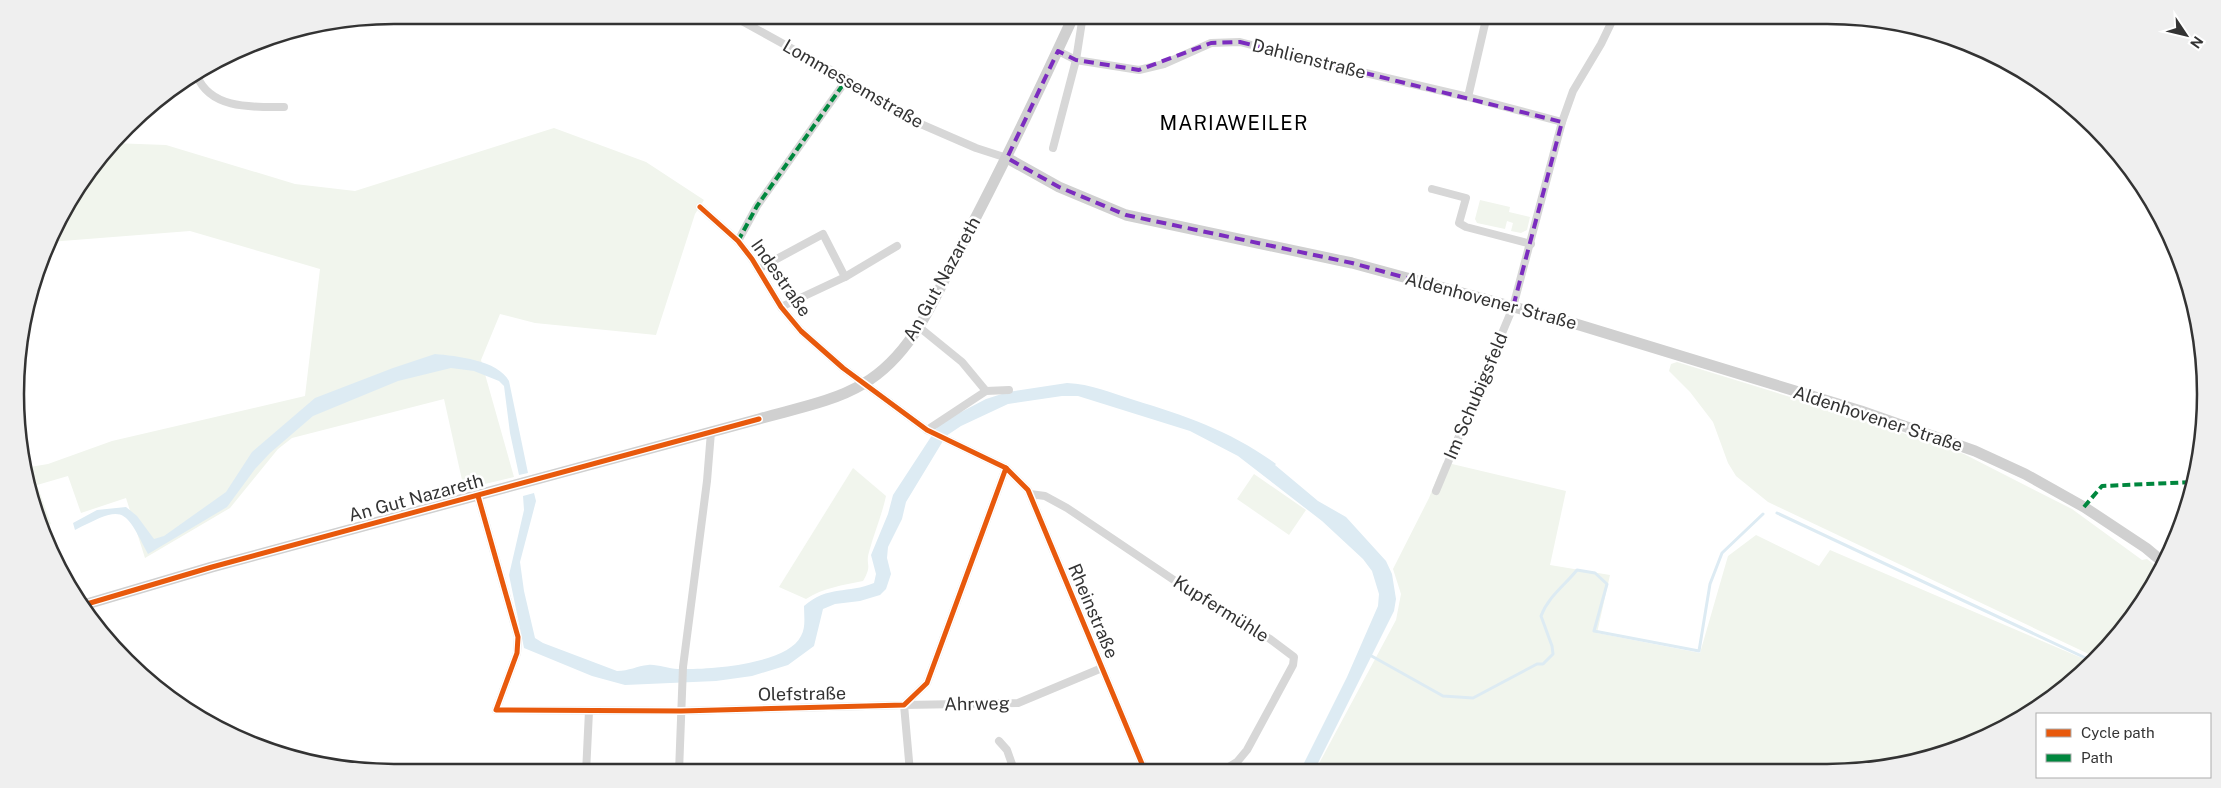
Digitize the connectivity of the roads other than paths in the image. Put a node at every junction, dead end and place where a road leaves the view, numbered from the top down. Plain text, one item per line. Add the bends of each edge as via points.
1 (747, 24) edge
2 (1070, 24) edge
3 (1082, 24) edge
4 (1486, 24) edge
5 (1610, 24) edge
6 (1058, 51) junction
7 (1076, 60) junction
8 (199, 79) edge
9 (847, 79) junction
10 (1468, 97) junction
11 (284, 107) dead end
12 (1562, 122) junction
13 (1053, 148) dead end
14 (1007, 158) junction
15 (1432, 190) dead end
16 (700, 207) dead end
17 (738, 241) junction
18 (1531, 244) junction
19 (897, 246) dead end
20 (758, 269) junction
21 (845, 277) junction
22 (781, 307) junction
23 (1513, 307) junction
24 (918, 327) junction
25 (864, 384) junction
26 (1009, 390) dead end
27 (986, 392) junction
28 (929, 431) junction
29 (711, 432) junction
30 (1006, 468) junction
31 (1436, 491) dead end
32 (1030, 494) junction
33 (478, 496) junction
34 (2159, 559) edge
35 (89, 603) edge
36 (1102, 668) junction
37 (904, 706) junction
38 (589, 711) junction
39 (681, 711) junction
40 (999, 741) dead end
41 (586, 764) edge
42 (679, 764) edge
43 (909, 764) edge
44 (1012, 764) edge
45 (1142, 764) edge
46 (1234, 764) edge

1 - 9 street, Lommessemstraße
2 - 6 main road, An Gut Nazareth
3 - 7 street
4 - 10 street
5 - 12 street, Im Schubigsfeld via 1578,81
6 - 7 street, Dahlienstraße
6 - 14 main road, An Gut Nazareth
7 - 10 street, Dahlienstraße via 1139,70 1164,64 1211,43 1240,42
7 - 13 street
8 - 11 street via 212,95 232,105
9 - 14 street, Lommessemstraße via 900,115
9 - 17 street, Indestraße via 757,206
10 - 12 street, Dahlienstraße
12 - 18 street, Im Schubigsfeld
14 - 23 main road, Aldenhovener Straße via 1059,187 1126,215 1352,263
14 - 24 main road, An Gut Nazareth
15 - 18 street via 1466,198 1459,223 1466,227
16 - 17 street, Indestraße
17 - 20 street, Indestraße
18 - 23 street, Im Schubigsfeld
19 - 21 street
20 - 21 street via 823,234
20 - 22 street, Indestraße
21 - 22 street
22 - 25 street, Indestraße via 801,331
23 - 31 street, Im Schubigsfeld
23 - 34 main road, Aldenhovener Straße via 1861,411 1975,451 2084,507
24 - 25 main road, An Gut Nazareth via 893,360
24 - 27 street via 962,362
25 - 28 street
25 - 29 main road, An Gut Nazareth via 839,395
26 - 27 street
27 - 28 street
28 - 30 street
29 - 33 main road, An Gut Nazareth
29 - 39 street via 683,667
30 - 32 street, Rheinstraße
30 - 37 street via 927,683
32 - 36 street, Rheinstraße
32 - 46 street, Kupfermühle via 1045,496 1068,508 1199,597 1270,639 1294,658 1294,665 1246,750
33 - 35 main road, An Gut Nazareth
33 - 38 street, Olefstraße via 518,637 517,653 496,710
36 - 37 street, Ahrweg via 1018,703
36 - 45 street, Rheinstraße
37 - 39 street, Olefstraße
37 - 43 street
38 - 39 street, Olefstraße
38 - 41 street
39 - 42 street
40 - 44 street via 1007,750

